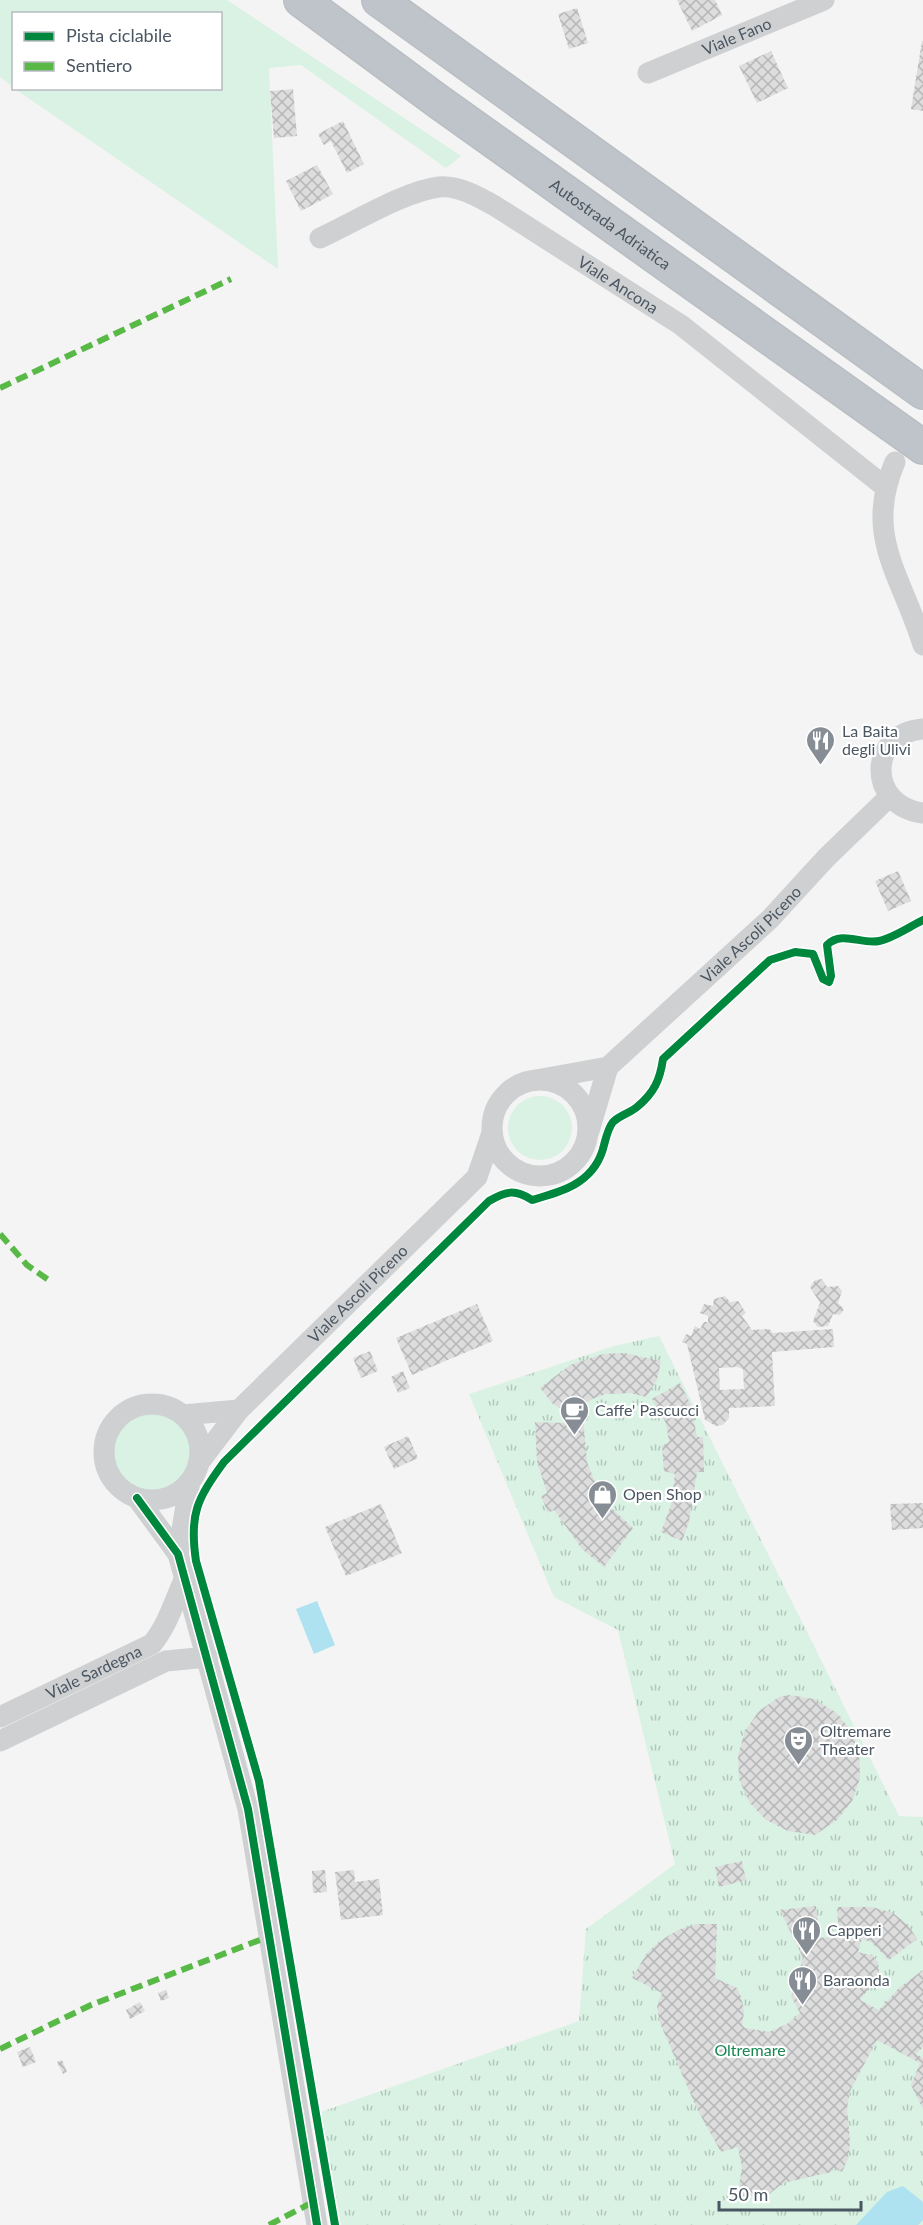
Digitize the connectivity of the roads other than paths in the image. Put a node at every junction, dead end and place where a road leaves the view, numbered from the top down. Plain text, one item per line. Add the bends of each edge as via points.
1 (301, 0) edge
2 (379, 0) edge
3 (824, 0) edge
4 (648, 74) dead end
5 (320, 238) dead end
6 (923, 392) edge
7 (909, 455) edge
8 (884, 486) junction
9 (923, 645) edge
10 (923, 729) edge
11 (889, 797) junction
12 (923, 813) edge
13 (608, 1067) junction
14 (536, 1080) junction
15 (492, 1133) junction
16 (586, 1140) junction
17 (541, 1176) junction
18 (477, 1178) junction
19 (239, 1410) junction
20 (183, 1415) junction
21 (194, 1472) junction
22 (137, 1498) junction
23 (178, 1554) junction
24 (185, 1578) junction
25 (208, 1657) junction
26 (0, 1717) edge
27 (0, 1741) edge
28 (317, 2225) edge

1 - 7 highway, Autostrada Adriatica
2 - 6 highway
3 - 4 street, Viale Fano
5 - 8 street, Viale Ancona via 405,198 440,187 467,191 681,325
7 - 8 street
8 - 9 street via 881,524 887,550
10 - 11 street via 908,731 897,738 882,759 880,772
11 - 12 street via 910,811
11 - 13 street, Viale Ascoli Piceno via 745,943
13 - 14 street
13 - 16 street
14 - 15 street via 520,1083 502,1098 492,1119
14 - 16 street via 551,1081 577,1097 585,1110
15 - 17 street via 495,1147 508,1164 526,1174
15 - 18 street, Viale Ascoli Piceno
16 - 17 street via 570,1166
17 - 18 street
18 - 19 street, Viale Ascoli Piceno
19 - 20 street
19 - 21 street, Viale Ascoli Piceno
20 - 21 street via 198,1437
20 - 22 street via 152,1404 136,1406 112,1423 106,1435 104,1460 116,1484
21 - 22 street via 180,1491 152,1500
21 - 23 street
22 - 23 street
23 - 24 street
24 - 25 street
24 - 26 street, Viale Sardegna via 165,1628 152,1644
25 - 27 street, Viale Sardegna via 166,1661
25 - 28 street via 248,1809

